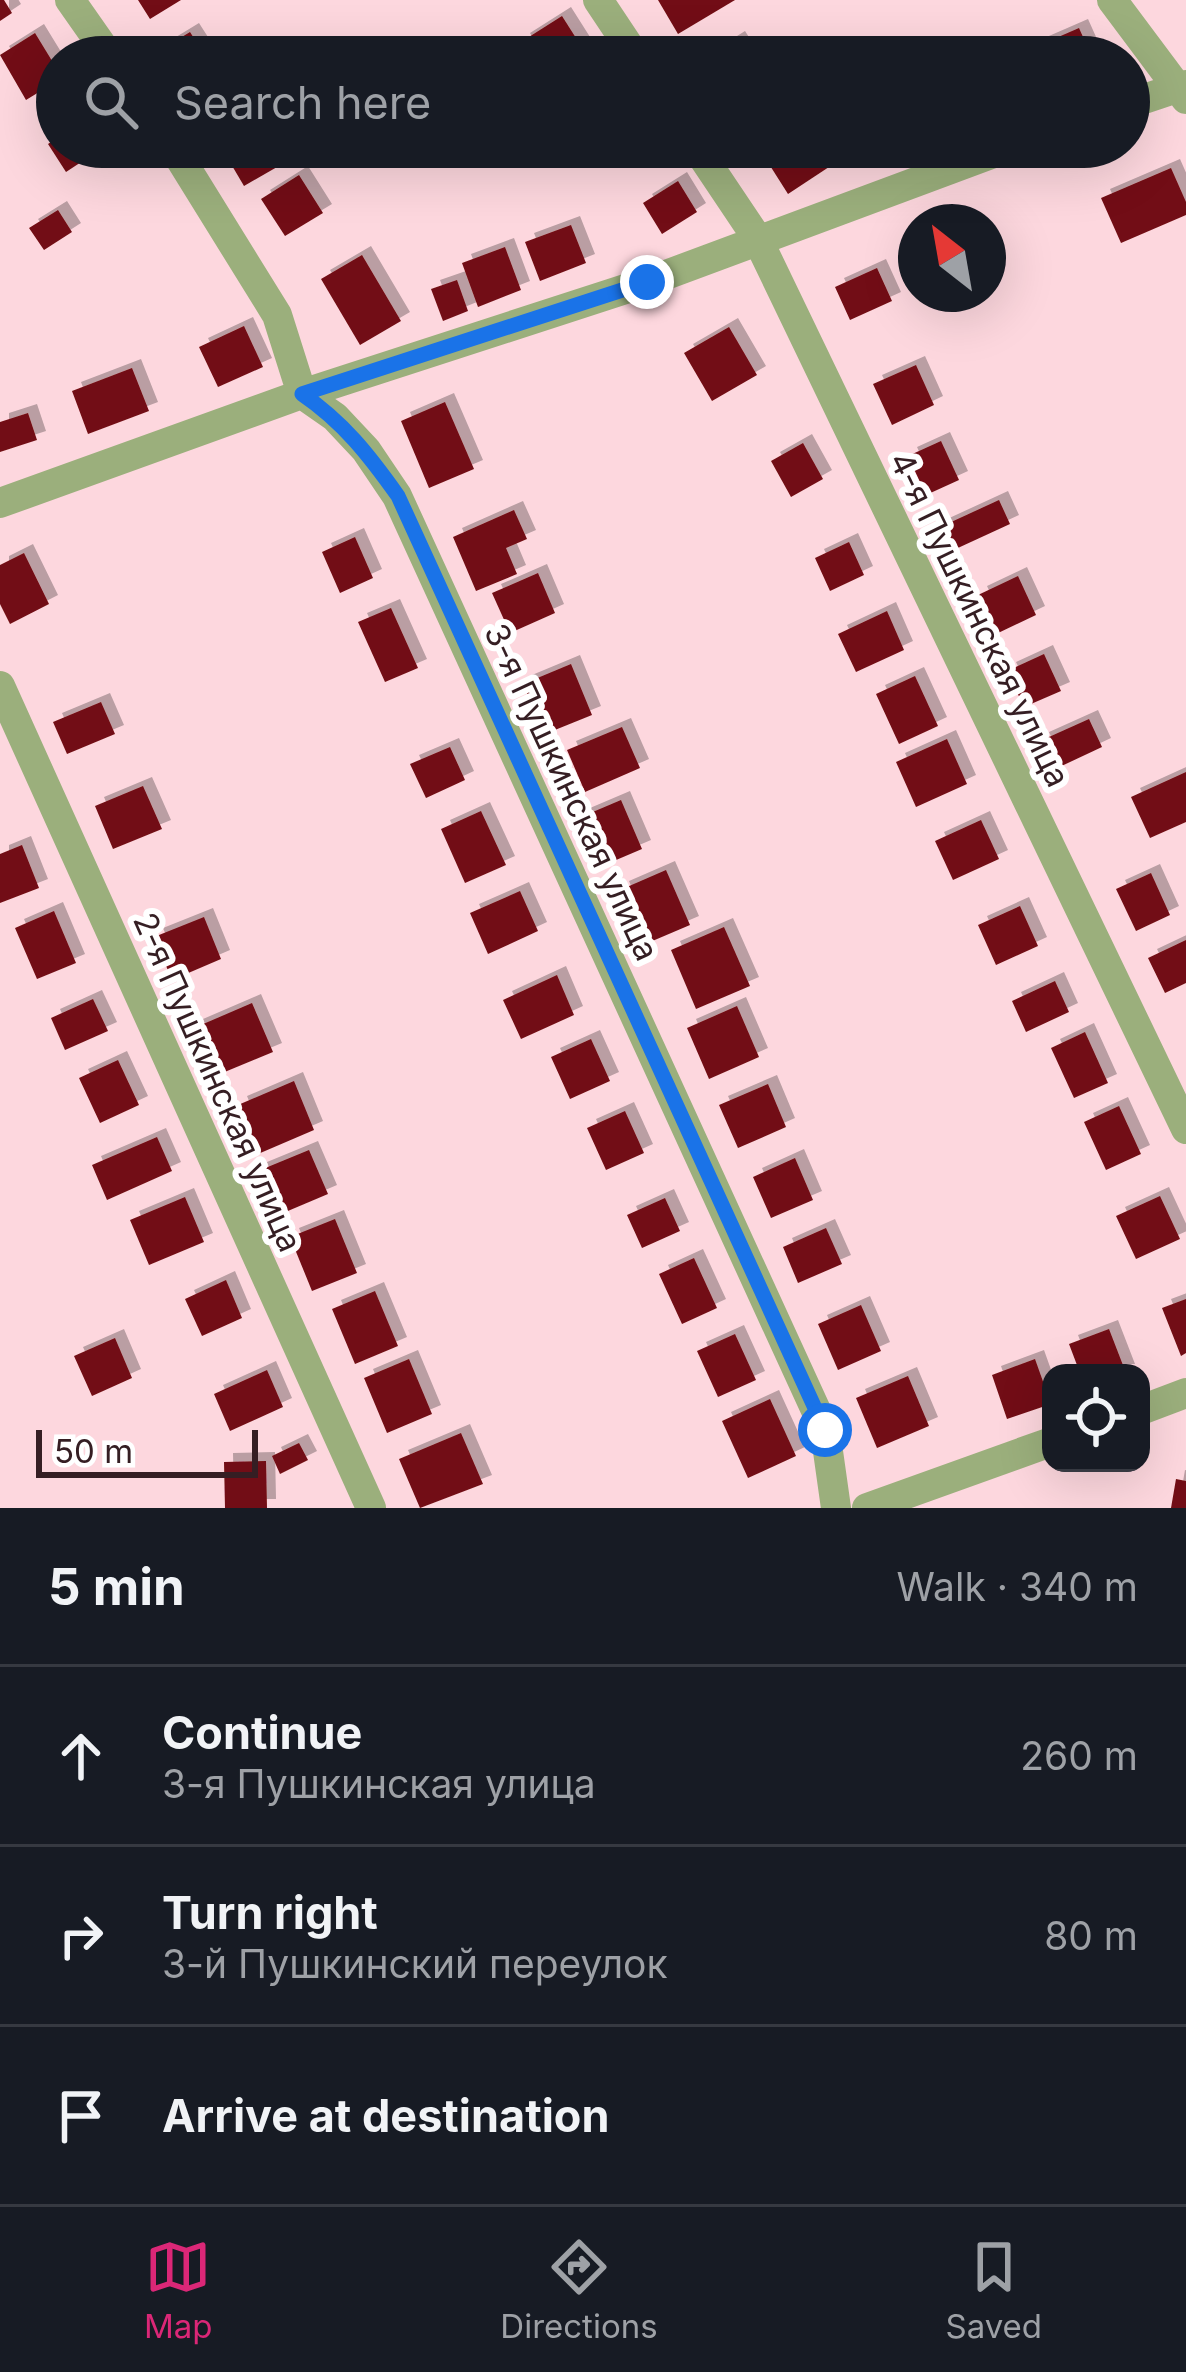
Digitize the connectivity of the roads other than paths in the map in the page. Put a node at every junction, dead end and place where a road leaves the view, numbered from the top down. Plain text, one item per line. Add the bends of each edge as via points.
1 (70, 0) edge
2 (598, 0) edge
3 (1112, 0) edge
4 (95, 36) edge
5 (622, 36) edge
6 (1141, 36) edge
7 (1150, 48) edge
8 (1184, 90) edge
9 (1150, 99) edge
10 (186, 168) edge
11 (710, 168) edge
12 (952, 168) edge
13 (757, 238) junction
14 (302, 394) junction
15 (0, 503) edge
16 (0, 686) edge
17 (1186, 1130) edge
18 (1186, 1394) edge
19 (1150, 1406) edge
20 (1042, 1445) edge
21 (370, 1508) edge
22 (836, 1508) edge
23 (867, 1508) edge

1 - 4 street
2 - 5 street
3 - 6 street
7 - 8 street
8 - 9 street
10 - 14 street via 277,315
11 - 13 street, 4-я Пушкинская улица
12 - 13 street
13 - 14 street
13 - 17 street, 4-я Пушкинская улица
14 - 15 street
14 - 22 street, 3-я Пушкинская улица via 366,450 398,496 825,1430
16 - 21 street, 2-я Пушкинская улица
18 - 19 street
20 - 23 street

